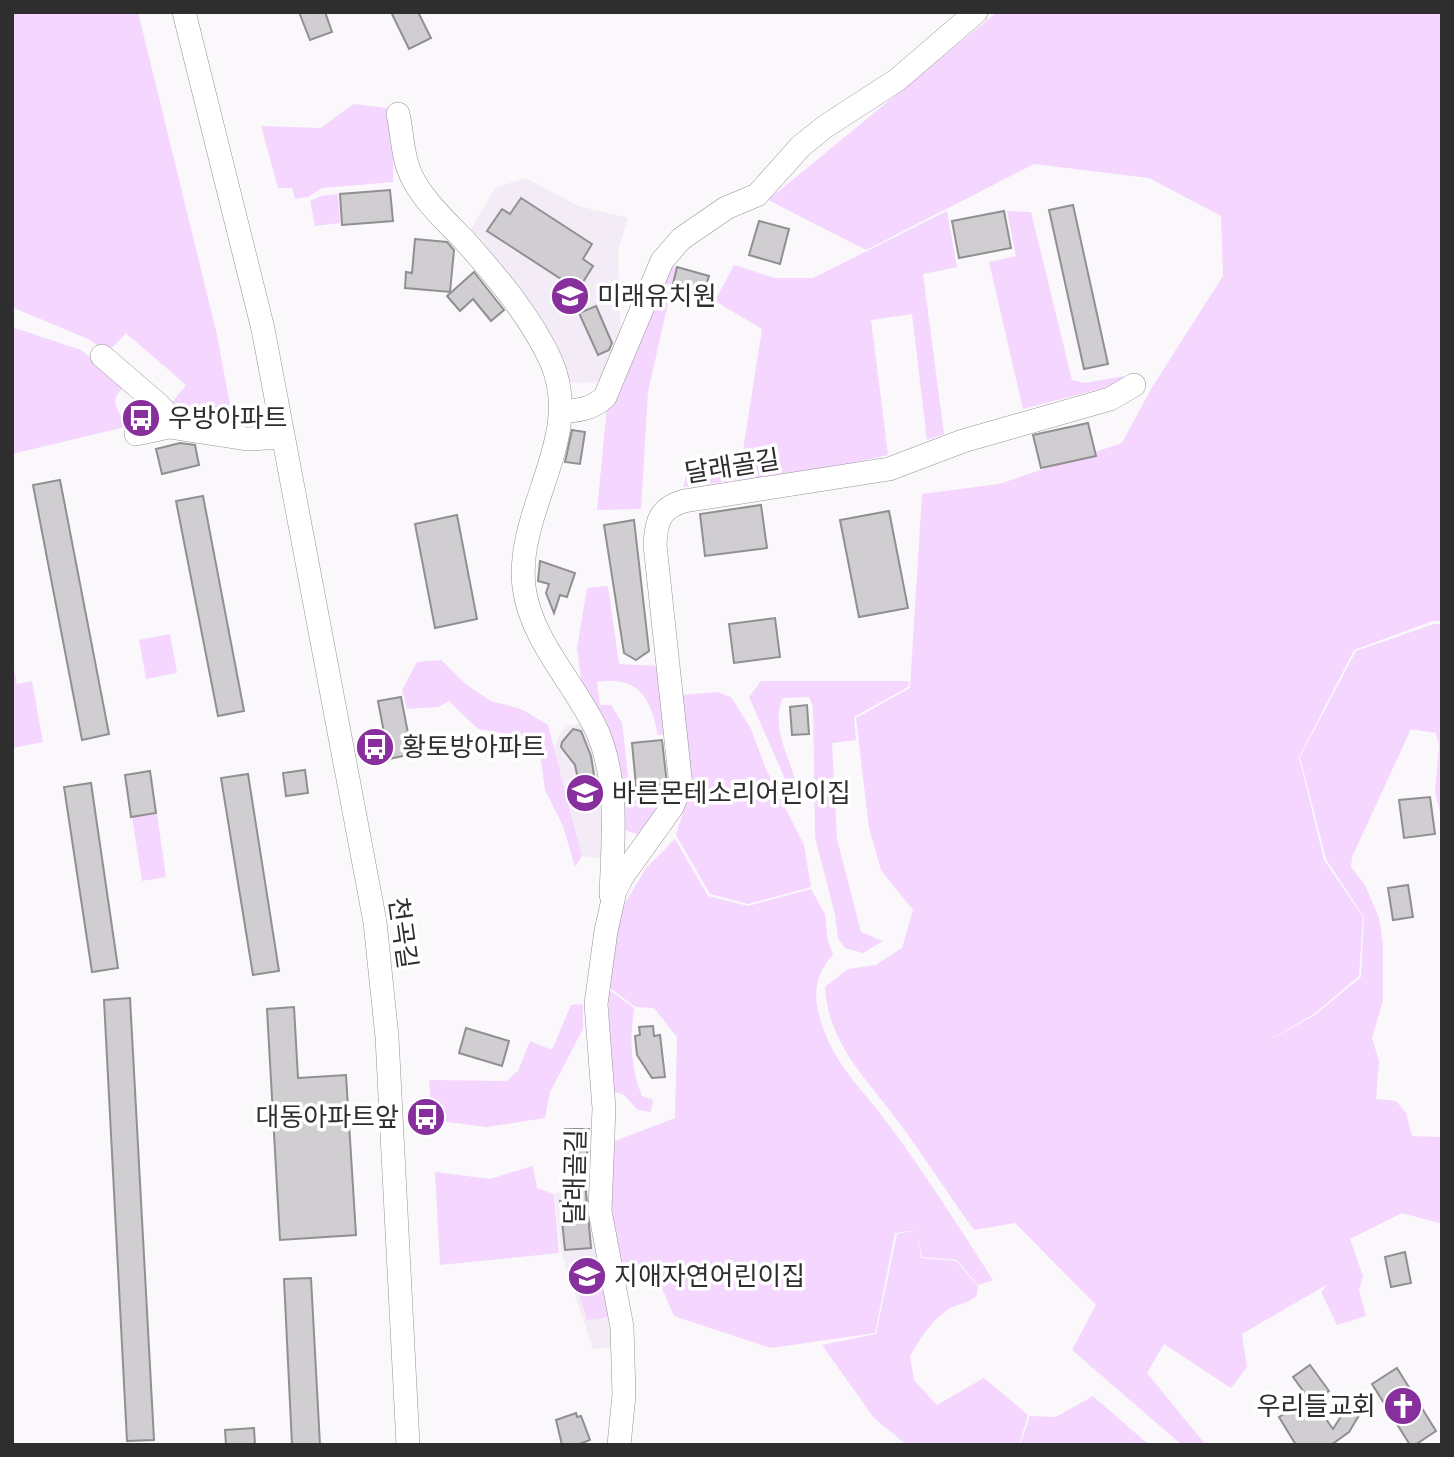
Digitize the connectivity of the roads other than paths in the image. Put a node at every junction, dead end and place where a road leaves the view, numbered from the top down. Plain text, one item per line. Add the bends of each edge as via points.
1 (184, 12) edge
2 (976, 12) edge
3 (398, 114) dead end
4 (102, 356) dead end
5 (1134, 385) dead end
6 (561, 412) junction
7 (180, 428) junction
8 (136, 434) dead end
9 (283, 437) junction
10 (610, 909) junction
11 (408, 1445) edge
12 (620, 1445) edge

1 - 9 street, 천곡길 via 243,238
2 - 6 street via 897,80 801,146 757,195 726,208 681,239 662,261 605,397 584,410
3 - 6 street, 달래골길 via 404,156 414,182 525,317 551,362
4 - 7 street
5 - 10 street, 달래골길 via 1111,399 953,444 877,472 668,506 659,516 655,545 681,786 672,807 622,877
6 - 10 street, 달래골길 via 555,452 526,541 524,590 538,630 587,712 608,762
7 - 8 street
7 - 9 street via 239,438
9 - 11 street, 천곡길 via 350,782 382,980
10 - 12 street, 달래골길 via 596,1004 604,1108 602,1236 622,1327

